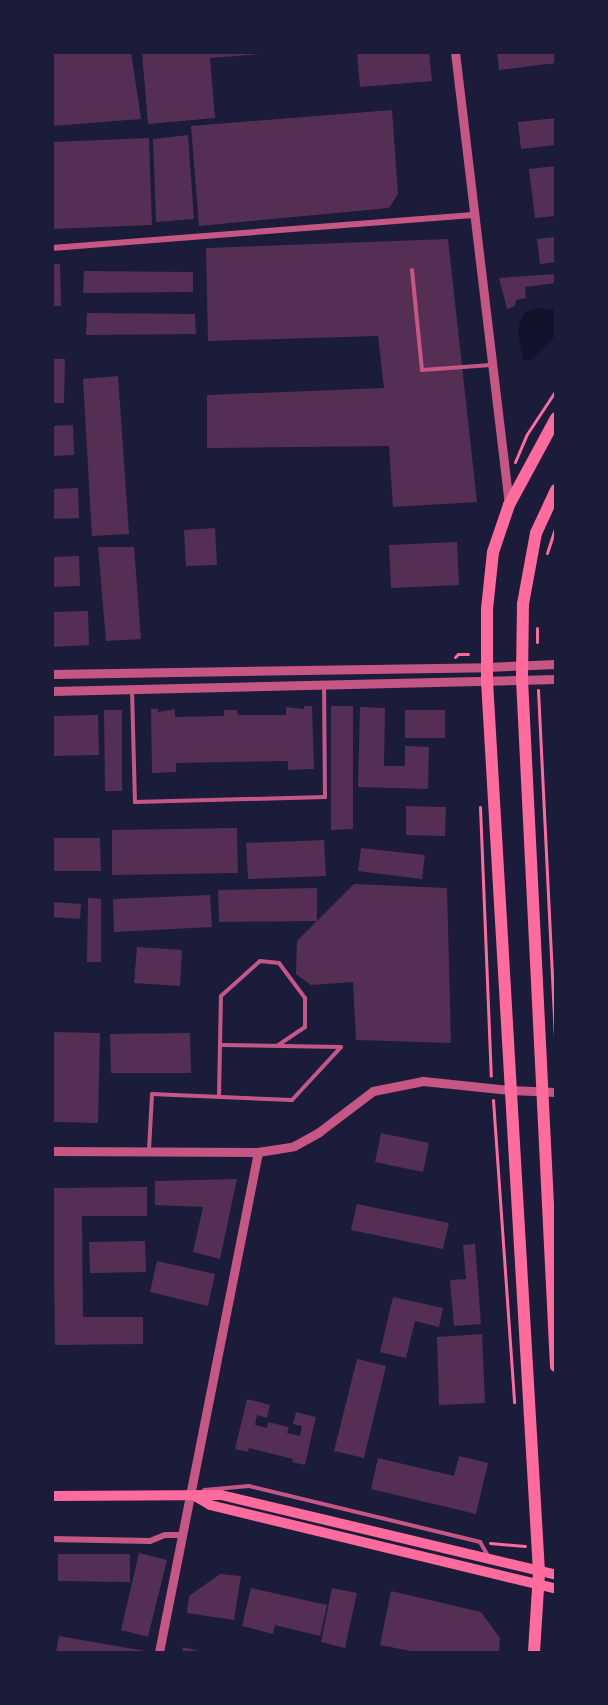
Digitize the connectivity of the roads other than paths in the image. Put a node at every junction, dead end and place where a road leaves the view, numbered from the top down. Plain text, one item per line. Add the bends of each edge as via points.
1 (454, 52) edge
2 (473, 215) junction
3 (52, 248) edge
4 (412, 270) dead end
5 (492, 365) junction
6 (555, 418) edge
7 (555, 489) edge
8 (509, 505) junction
9 (555, 664) edge
10 (522, 666) junction
11 (52, 674) edge
12 (487, 674) junction
13 (522, 679) junction
14 (555, 679) edge
15 (324, 684) junction
16 (132, 689) junction
17 (52, 691) edge
18 (222, 1045) junction
19 (277, 1046) junction
20 (510, 1090) junction
21 (549, 1091) edge
22 (219, 1097) junction
23 (52, 1151) edge
24 (149, 1152) junction
25 (258, 1152) junction
26 (555, 1366) edge
27 (190, 1494) junction
28 (52, 1496) edge
29 (181, 1535) junction
30 (52, 1539) edge
31 (489, 1560) junction
32 (555, 1575) edge
33 (538, 1579) junction
34 (555, 1589) edge
35 (159, 1653) edge
36 (534, 1653) edge

1 - 2 street
2 - 3 street
2 - 5 street
4 - 5 lane via 422,370
5 - 8 street
6 - 8 highway
7 - 10 highway via 536,533 523,604
8 - 12 highway via 493,552 487,609
9 - 10 street
10 - 12 street
10 - 13 highway
11 - 12 street
12 - 13 street
12 - 15 street
12 - 20 highway
13 - 14 street
13 - 21 highway
15 - 16 street
15 - 16 lane via 325,797 135,802
16 - 17 street
18 - 19 lane
18 - 19 lane via 221,996 260,961 279,963 305,998 305,1027
18 - 22 lane
19 - 22 lane via 341,1047 292,1100
20 - 21 street
20 - 25 street via 423,1081 373,1091 294,1146
20 - 33 highway
21 - 26 highway
22 - 24 lane via 152,1094
23 - 24 street
24 - 25 street
25 - 27 street
27 - 28 main road
27 - 29 street
27 - 31 main road via 221,1495
27 - 31 lane via 249,1485 480,1542
27 - 33 main road via 210,1504
29 - 30 street via 150,1540
29 - 35 street
31 - 33 main road
32 - 33 main road
33 - 34 main road
33 - 36 highway

